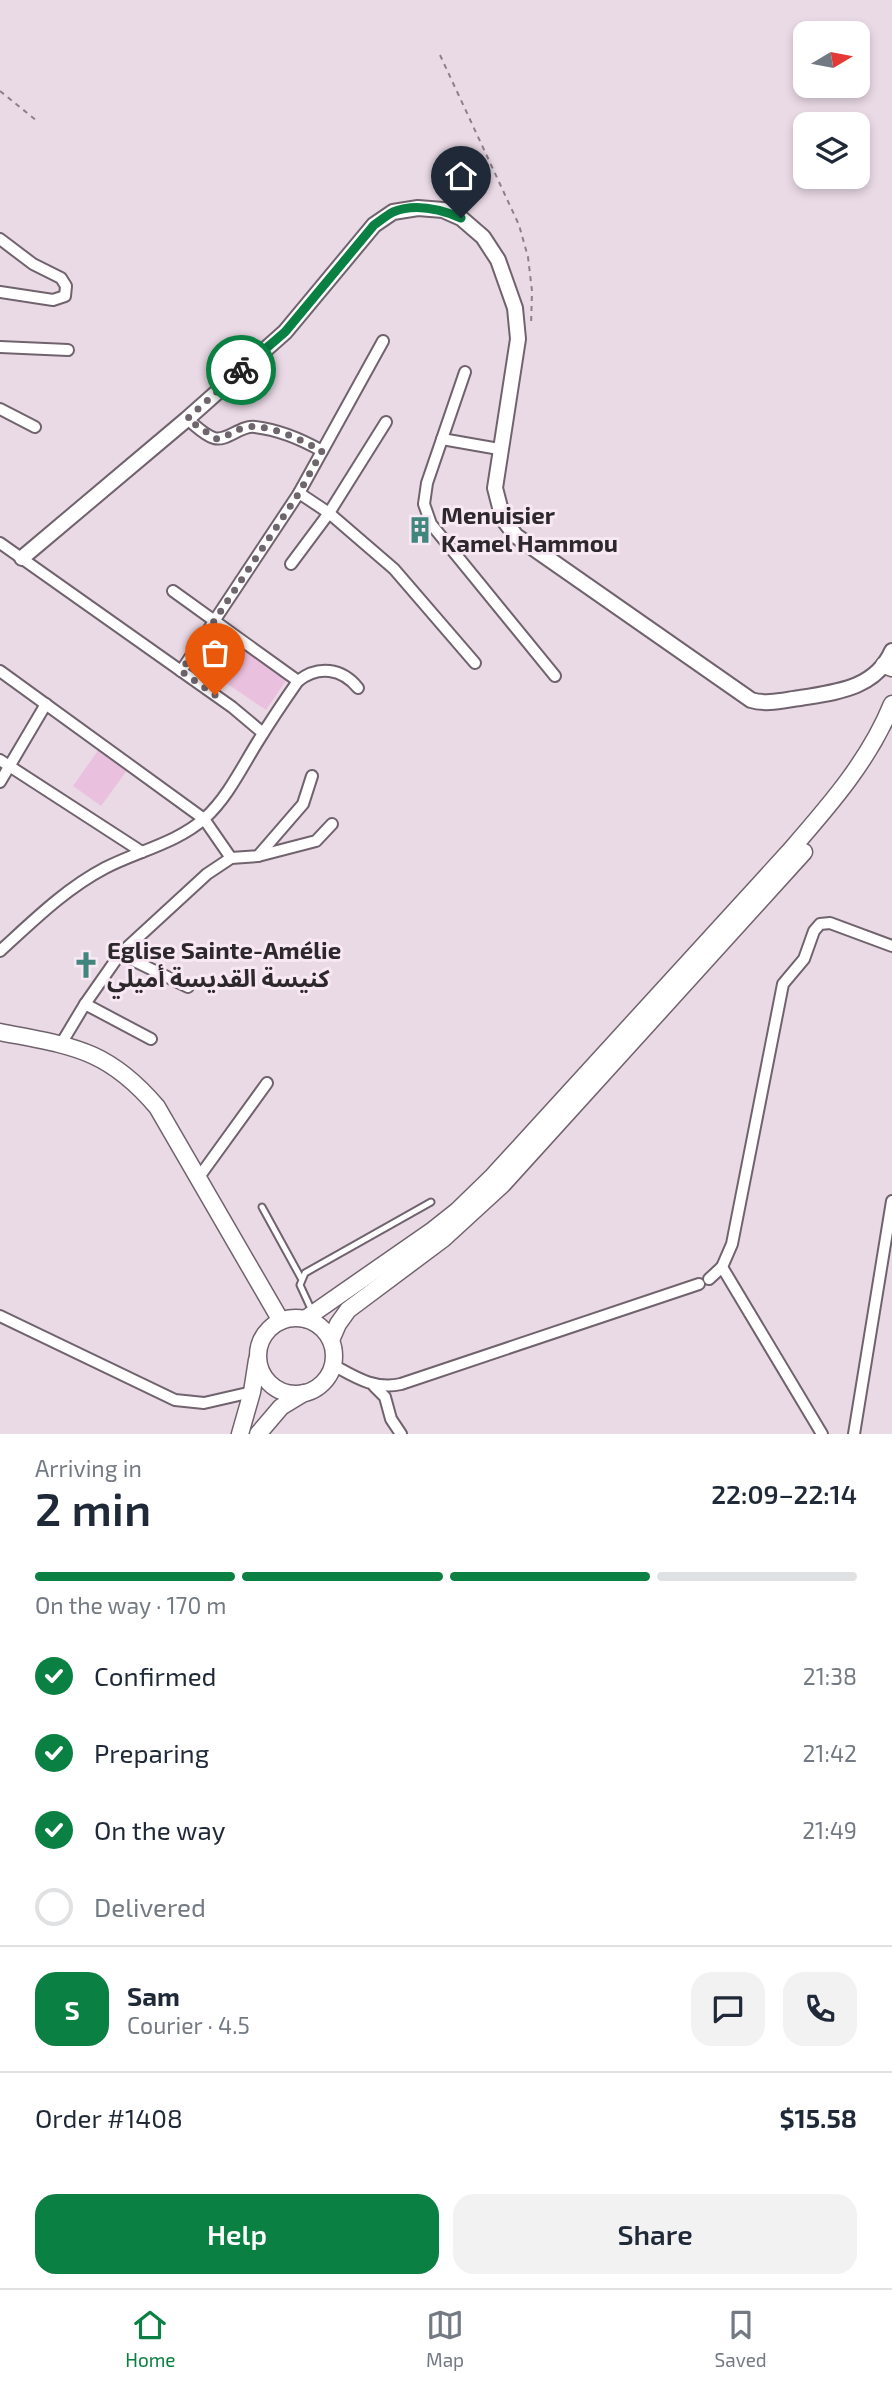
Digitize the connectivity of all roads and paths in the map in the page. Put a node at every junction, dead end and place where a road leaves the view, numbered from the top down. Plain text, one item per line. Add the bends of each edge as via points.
1 (440, 55) dead end
2 (0, 91) edge
3 (37, 121) dead end
4 (0, 239) edge
5 (0, 292) edge
6 (530, 337) dead end
7 (383, 341) dead end
8 (0, 346) edge
9 (68, 350) dead end
10 (465, 372) dead end
11 (0, 409) edge
12 (187, 419) junction
13 (386, 422) dead end
14 (35, 427) dead end
15 (442, 439) junction
16 (499, 449) junction
17 (322, 451) junction
18 (299, 493) junction
19 (329, 513) junction
20 (0, 543) edge
21 (22, 558) junction
22 (291, 564) dead end
23 (173, 591) dead end
24 (214, 620) junction
25 (889, 661) edge
26 (475, 663) dead end
27 (0, 671) edge
28 (181, 671) junction
29 (555, 676) dead end
30 (298, 681) junction
31 (358, 688) dead end
32 (46, 704) junction
33 (892, 704) edge
34 (892, 730) edge
35 (263, 733) junction
36 (4, 764) edge
37 (312, 776) dead end
38 (0, 782) edge
39 (204, 819) junction
40 (332, 824) dead end
41 (142, 852) junction
42 (258, 856) junction
43 (231, 858) junction
44 (892, 946) edge
45 (0, 951) edge
46 (120, 954) junction
47 (188, 987) dead end
48 (85, 1004) junction
49 (0, 1032) edge
50 (151, 1039) dead end
51 (61, 1044) junction
52 (267, 1083) dead end
53 (199, 1177) junction
54 (892, 1201) edge
55 (431, 1202) dead end
56 (262, 1207) dead end
57 (722, 1267) junction
58 (301, 1278) junction
59 (350, 1298) junction
60 (0, 1316) edge
61 (310, 1316) junction
62 (281, 1321) junction
63 (331, 1340) junction
64 (258, 1354) junction
65 (333, 1365) junction
66 (372, 1385) junction
67 (252, 1392) junction
68 (304, 1393) junction
69 (242, 1433) edge
70 (258, 1434) edge
71 (401, 1434) edge
72 (822, 1434) edge
73 (854, 1434) edge

1 - 6 path via 519,225 532,291
2 - 3 path
4 - 5 street via 61,278 66,291 65,296 53,300
7 - 17 street
8 - 9 street
10 - 15 street
11 - 14 street
12 - 16 street via 285,332 374,225 393,212 443,210 483,237 498,260 515,308 518,339
12 - 17 street via 217,439 255,427 294,436
12 - 21 street
13 - 19 street
15 - 16 street
15 - 29 street via 424,494 430,524
16 - 25 street via 496,499 516,536 745,698 770,703 845,690 867,681
17 - 18 street
18 - 19 street
18 - 24 street
19 - 22 street
19 - 26 street via 394,569
20 - 21 street
21 - 28 street
23 - 24 street
24 - 28 street
24 - 30 street
27 - 32 street
28 - 35 street
30 - 31 street via 318,671 333,671
30 - 35 street
32 - 36 street
32 - 39 street
33 - 59 main road via 864,759 821,814 494,1176
34 - 59 main road via 862,779 794,863 503,1185 443,1238
35 - 39 street via 223,798
36 - 38 street
36 - 41 street
37 - 42 street via 303,804
39 - 41 street
39 - 43 street
40 - 42 street via 316,841
41 - 45 street via 73,888
42 - 43 street
43 - 46 street via 207,873
44 - 57 street via 830,923 820,924 807,954 783,984 732,1244
46 - 47 street
46 - 48 street
48 - 50 street
48 - 51 street
49 - 51 main road
51 - 53 main road via 126,1074 157,1107
52 - 53 street
53 - 62 main road
54 - 73 street
55 - 58 lane
56 - 58 lane
57 - 66 street via 704,1282 401,1384
57 - 72 street
58 - 61 lane
59 - 61 main road
59 - 63 main road
60 - 67 street via 175,1400 204,1403
61 - 62 main road
61 - 63 main road
62 - 64 main road via 262,1338
63 - 65 main road
64 - 67 main road
64 - 68 main road via 261,1371 272,1385 287,1393
65 - 66 street
65 - 68 main road via 319,1386
66 - 71 street via 385,1397
67 - 69 main road
68 - 70 main road via 281,1408

